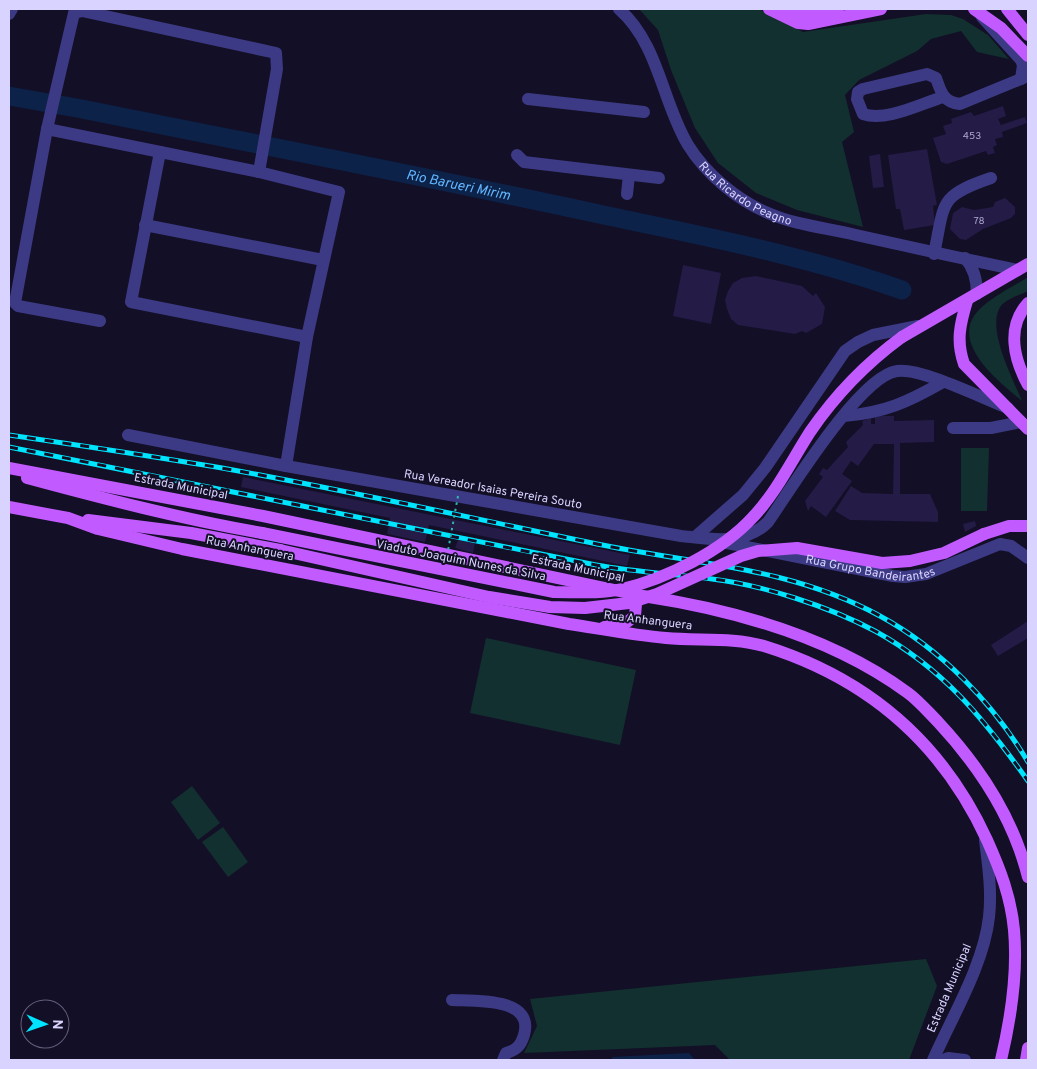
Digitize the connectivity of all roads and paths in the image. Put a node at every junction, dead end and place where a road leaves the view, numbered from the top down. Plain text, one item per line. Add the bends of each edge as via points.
1 (12, 9) edge
2 (619, 9) edge
3 (769, 9) edge
4 (789, 9) edge
5 (838, 9) edge
6 (881, 9) edge
7 (1007, 9) edge
8 (976, 10) edge
9 (9, 14) edge
10 (1028, 35) edge
11 (1028, 56) edge
12 (1024, 77) edge
13 (943, 98) junction
14 (528, 99) dead end
15 (644, 112) dead end
16 (49, 124) junction
17 (160, 152) junction
18 (517, 156) dead end
19 (260, 167) junction
20 (629, 175) junction
21 (659, 178) dead end
22 (991, 178) dead end
23 (627, 194) dead end
24 (145, 224) junction
25 (934, 254) junction
26 (965, 258) junction
27 (323, 260) junction
28 (1025, 266) edge
29 (972, 298) junction
30 (1028, 303) edge
31 (100, 321) dead end
32 (930, 321) junction
33 (307, 337) junction
34 (943, 382) junction
35 (1028, 384) edge
36 (1008, 408) junction
37 (844, 416) junction
38 (1025, 425) edge
39 (953, 428) dead end
40 (128, 435) dead end
41 (286, 466) junction
42 (9, 469) edge
43 (458, 496) junction
44 (9, 507) edge
45 (68, 518) junction
46 (1028, 526) edge
47 (700, 538) junction
48 (447, 556) junction
49 (1028, 558) edge
50 (627, 593) junction
51 (594, 628) junction
52 (984, 835) junction
53 (1028, 877) edge
54 (452, 1000) dead end
55 (1028, 1048) edge
56 (503, 1060) edge
57 (932, 1060) edge
58 (943, 1060) edge
59 (965, 1060) edge
60 (1001, 1060) edge
61 (1026, 1060) edge

1 - 9 street
2 - 25 street, Rua Ricardo Peagno via 647,46 676,123 690,148 733,192 756,207 786,219
3 - 6 main road via 798,23 808,24
4 - 5 main road via 808,14
7 - 10 main road
8 - 11 main road via 1001,28
8 - 12 street via 1021,60
12 - 13 street via 960,104
13 - 13 street via 871,116 863,114 857,99 858,92 863,89 926,74 936,78
14 - 15 street
16 - 17 street
16 - 19 street via 74,13 82,11 276,53 277,69
16 - 31 street via 15,303
17 - 19 street
17 - 24 street
18 - 20 street via 524,162
19 - 27 street via 338,191 340,194
20 - 21 street
20 - 23 street
22 - 25 street via 961,188 951,196 944,206
24 - 27 street
24 - 33 street via 131,302
25 - 26 street, Rua Ricardo Peagno
26 - 28 street, Rua Ricardo Peagno
26 - 29 street via 976,278
27 - 33 street
28 - 29 main road
29 - 32 main road, Viaduto Joaquim Nunes da Silva
29 - 36 main road via 958,332 959,351 964,364
30 - 35 main road via 1020,312 1014,338 1015,354
32 - 42 main road, Viaduto Joaquim Nunes da Silva, bridge via 878,355 844,387 750,520 737,532 691,561 652,580 620,589 592,593 554,592 200,522 80,494 17,476
32 - 47 street via 915,328 873,335 844,351 765,468
33 - 41 street
34 - 36 street, Rua Vereador Isaias Pereira Souto
34 - 37 street via 880,412
34 - 37 street, Rua Vereador Isaias Pereira Souto via 913,372 896,371 885,375 864,392
36 - 38 main road
37 - 47 street, Rua Vereador Isaias Pereira Souto via 761,529 738,539
38 - 39 street
40 - 41 street, Rua Vereador Isaias Pereira Souto
41 - 43 street, Rua Vereador Isaias Pereira Souto
42 - 48 main road, Estrada Municipal via 263,516
43 - 47 street, Rua Vereador Isaias Pereira Souto
43 - 48 path, bridge
44 - 45 main road, Rua Anhanguera
45 - 46 main road, bridge via 174,531 280,550 489,597 550,607 584,608 615,605 657,594 758,551 797,548 882,562 910,561 944,553 1010,526
45 - 51 main road, Rua Anhanguera via 98,529 182,549
47 - 49 street, Rua Grupo Bandeirantes via 893,576 926,574 1000,544 1011,546
48 - 50 main road, Estrada Municipal
50 - 51 main road via 636,604 636,616 619,624
50 - 53 main road, Estrada Municipal via 732,614 812,641 868,668 910,694 982,774 1011,827
51 - 52 main road, Rua Anhanguera via 623,634 727,640 762,646 803,660 850,684 896,718 938,758 974,811
52 - 57 street, Estrada Municipal via 990,905 986,933 975,966
52 - 60 main road, Rua Anhanguera via 1005,882 1014,930 1012,1006
54 - 56 street via 491,1001 506,1005 523,1016 527,1023 523,1040 518,1048 506,1052
55 - 61 main road
58 - 59 street

